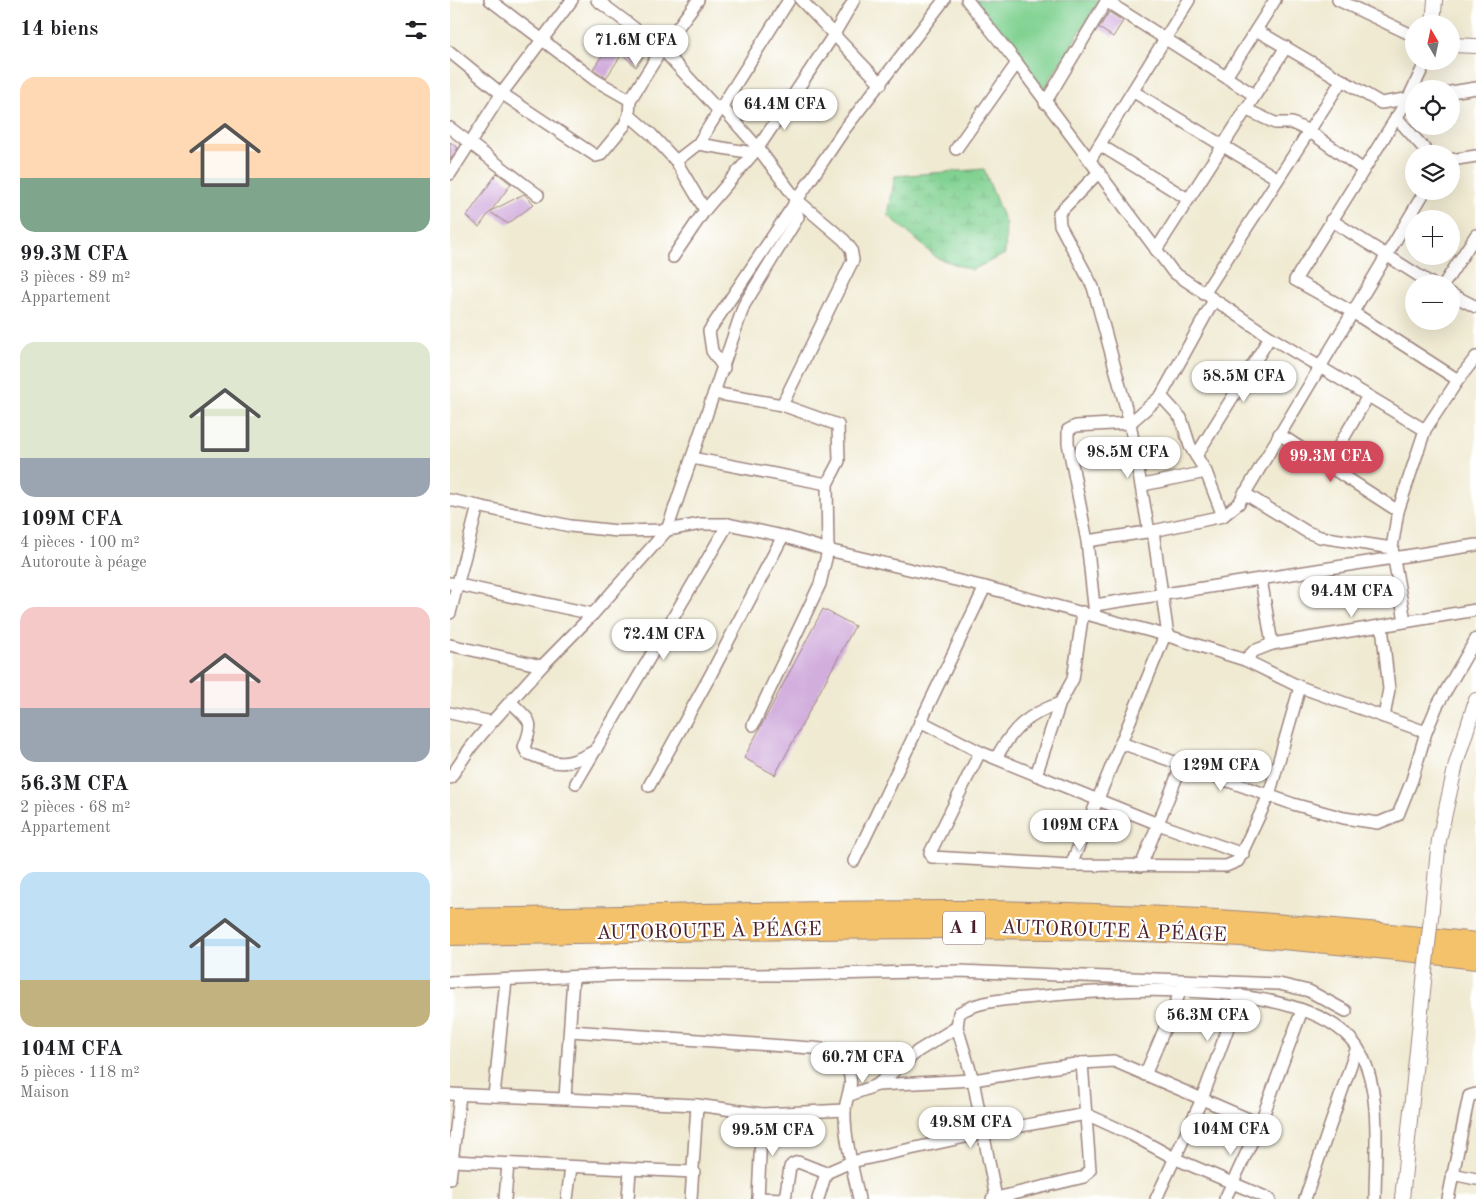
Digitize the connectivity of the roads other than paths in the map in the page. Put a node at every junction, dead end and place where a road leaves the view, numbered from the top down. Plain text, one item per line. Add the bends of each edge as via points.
1 (490, 0) edge
2 (572, 0) edge
3 (597, 0) edge
4 (698, 0) edge
5 (789, 0) edge
6 (801, 0) edge
7 (854, 0) edge
8 (944, 0) edge
9 (966, 0) edge
10 (1189, 0) edge
11 (1275, 0) edge
12 (1338, 0) edge
13 (1435, 0) edge
14 (1107, 1) edge
15 (1434, 15) edge
16 (1256, 30) junction
17 (1405, 32) edge
18 (833, 36) junction
19 (1165, 39) junction
20 (541, 40) junction
21 (1460, 45) edge
22 (1476, 46) edge
23 (1286, 47) junction
24 (662, 49) junction
25 (450, 52) edge
26 (1017, 62) junction
27 (1226, 77) junction
28 (1342, 80) junction
29 (881, 84) junction
30 (1476, 88) edge
31 (1460, 91) edge
32 (1134, 92) junction
33 (502, 93) junction
34 (1254, 95) junction
35 (1405, 99) edge
36 (630, 100) junction
37 (1045, 103) junction
38 (1405, 106) edge
39 (720, 109) junction
40 (1245, 109) junction
41 (629, 115) junction
42 (1396, 117) junction
43 (450, 128) edge
44 (1309, 131) junction
45 (471, 143) junction
46 (698, 144) junction
47 (1100, 145) junction
48 (1421, 145) edge
49 (1221, 147) junction
50 (956, 149) dead end
51 (756, 150) junction
52 (1476, 156) edge
53 (1460, 159) edge
54 (1090, 160) junction
55 (676, 161) junction
56 (1362, 169) junction
57 (1099, 172) junction
58 (450, 174) edge
59 (1278, 179) junction
60 (538, 195) dead end
61 (1188, 199) junction
62 (1420, 200) edge
63 (795, 201) junction
64 (705, 210) junction
65 (1331, 220) junction
66 (1476, 235) edge
67 (1156, 250) junction
68 (1472, 250) edge
69 (1386, 256) junction
70 (674, 257) dead end
71 (1417, 275) edge
72 (1451, 275) edge
73 (1209, 297) junction
74 (1460, 299) edge
75 (1476, 307) edge
76 (1354, 313) junction
77 (1270, 337) junction
78 (1476, 357) edge
79 (1322, 367) junction
80 (724, 368) junction
81 (1458, 380) junction
82 (714, 392) junction
83 (1160, 396) junction
84 (1368, 396) junction
85 (782, 405) junction
86 (1130, 423) junction
87 (1426, 430) junction
88 (1279, 434) junction
89 (1196, 456) junction
90 (692, 458) junction
91 (1328, 465) junction
92 (1206, 472) junction
93 (827, 484) junction
94 (1143, 485) junction
95 (1244, 493) junction
96 (450, 500) edge
97 (478, 506) junction
98 (1398, 511) junction
99 (1223, 516) junction
100 (728, 524) junction
101 (667, 530) junction
102 (1151, 531) junction
103 (783, 536) junction
104 (1087, 541) junction
105 (1476, 545) edge
106 (828, 550) junction
107 (1393, 553) junction
108 (1261, 579) junction
109 (453, 583) edge
110 (985, 587) junction
111 (1162, 595) junction
112 (1095, 610) junction
113 (1476, 610) edge
114 (1083, 612) junction
115 (450, 613) edge
116 (593, 614) junction
117 (1405, 621) junction
118 (1382, 626) junction
119 (1167, 635) junction
120 (1476, 638) edge
121 (1272, 644) junction
122 (450, 645) edge
123 (1245, 660) junction
124 (542, 666) junction
125 (1300, 686) junction
126 (1476, 700) edge
127 (511, 702) junction
128 (1060, 704) junction
129 (450, 713) edge
130 (1384, 716) junction
131 (920, 721) junction
132 (492, 722) junction
133 (753, 725) dead end
134 (1426, 732) junction
135 (1121, 743) junction
136 (597, 749) junction
137 (980, 752) junction
138 (996, 758) junction
139 (1182, 764) junction
140 (1036, 775) junction
141 (450, 778) edge
142 (576, 783) dead end
143 (649, 786) dead end
144 (1269, 796) junction
145 (1098, 798) junction
146 (1158, 824) junction
147 (1243, 854) junction
148 (854, 861) dead end
149 (1071, 865) junction
150 (1141, 866) junction
151 (450, 920) edge
152 (450, 935) edge
153 (1476, 943) edge
154 (1476, 959) edge
155 (573, 977) junction
156 (506, 980) junction
157 (450, 982) edge
158 (1181, 990) junction
159 (1240, 995) junction
160 (1302, 1010) junction
161 (1346, 1011) dead end
162 (957, 1027) junction
163 (571, 1031) junction
164 (1357, 1047) junction
165 (1082, 1063) junction
166 (1145, 1075) junction
167 (973, 1080) junction
168 (877, 1085) junction
169 (455, 1094) edge
170 (1476, 1094) edge
171 (850, 1095) junction
172 (494, 1096) junction
173 (565, 1098) junction
174 (1202, 1099) junction
175 (697, 1105) junction
176 (845, 1110) junction
177 (762, 1114) junction
178 (1086, 1114) junction
179 (1260, 1124) junction
180 (984, 1133) junction
181 (452, 1157) edge
182 (1176, 1159) junction
183 (851, 1162) junction
184 (508, 1164) junction
185 (571, 1167) junction
186 (630, 1170) junction
187 (694, 1172) junction
188 (826, 1173) junction
189 (1452, 1174) junction
190 (450, 1179) edge
191 (1476, 1179) edge
192 (1233, 1183) junction
193 (758, 1198) edge
194 (994, 1198) edge
195 (505, 1199) edge
196 (567, 1199) edge
197 (628, 1199) edge
198 (691, 1199) edge
199 (818, 1199) edge
200 (859, 1199) edge
201 (1156, 1199) edge
202 (1225, 1199) edge
203 (1270, 1199) edge
204 (1305, 1199) edge
205 (1375, 1199) edge
206 (1402, 1199) edge
207 (1448, 1199) edge

1 - 20 street
2 - 20 street
3 - 24 street
4 - 24 street
5 - 39 street
6 - 18 street
7 - 18 street
8 - 29 street
9 - 26 street
10 - 19 street
11 - 16 street
12 - 17 street
13 - 15 street
14 - 19 street
14 - 37 street
16 - 23 street
16 - 27 street
18 - 29 street
18 - 51 street
19 - 27 street
19 - 32 street
20 - 33 street
20 - 36 street via 595,80
21 - 22 street
23 - 28 street
23 - 34 street
24 - 36 street
24 - 39 street
25 - 33 street
26 - 37 street
26 - 50 street
27 - 34 street
28 - 35 street via 1381,103
28 - 44 street
29 - 63 street via 844,130
30 - 31 street
32 - 47 street
32 - 49 street
33 - 41 street via 596,156 624,126
33 - 45 street
34 - 40 street
36 - 41 street
37 - 54 street
38 - 42 street
39 - 46 street
39 - 51 street
40 - 44 street via 1275,123 1292,123
40 - 49 street
41 - 55 street
42 - 48 street
42 - 56 street
43 - 45 street
44 - 56 street
44 - 59 street
45 - 58 street
45 - 60 street
46 - 51 street
46 - 55 street
47 - 54 street
47 - 61 street
49 - 59 street
49 - 61 street
51 - 63 street
51 - 64 street
52 - 53 street
54 - 57 street
55 - 64 street
56 - 65 street
57 - 67 street
57 - 86 street via 1059,212 1060,225 1093,287
59 - 73 street
61 - 67 street
62 - 69 street
63 - 80 street via 798,217 744,305
63 - 80 street via 709,331 712,351
63 - 85 street via 844,240 851,249 853,260
64 - 70 street
65 - 69 street
65 - 76 street via 1295,280
66 - 68 street
67 - 73 street via 1174,272
68 - 72 street
69 - 71 street
69 - 76 street
73 - 77 street
73 - 83 street
74 - 75 street
76 - 79 street
76 - 81 street
77 - 79 street
77 - 89 street
78 - 81 street
79 - 84 street
79 - 88 street
80 - 82 street
81 - 87 street
82 - 85 street
82 - 90 street
83 - 86 street
83 - 89 street via 1178,412
84 - 87 street
84 - 91 street
85 - 93 street via 838,425 839,461
86 - 94 street
86 - 104 street via 1076,426 1068,430
87 - 98 street
88 - 91 street
88 - 95 street
89 - 92 street
90 - 93 street
90 - 101 street
91 - 98 street
92 - 94 street
92 - 99 street
93 - 106 street
94 - 102 street
95 - 99 street via 1239,504
95 - 107 street via 1307,532
96 - 97 street
97 - 101 street via 570,526 618,531
97 - 109 street
98 - 107 street
99 - 102 street
100 - 101 street via 701,524
100 - 103 street
100 - 136 street
101 - 116 street
102 - 104 street
102 - 111 street
103 - 106 street
103 - 143 street
104 - 112 street
105 - 107 street
106 - 110 street
106 - 133 street via 820,584
107 - 108 street
107 - 117 street
108 - 111 street
108 - 121 street
109 - 115 street
109 - 116 street
110 - 114 street
110 - 131 street
111 - 112 street
111 - 119 street
112 - 114 street
112 - 119 street
113 - 117 street
114 - 128 street via 1073,679
116 - 124 street
117 - 118 street
118 - 121 street
118 - 130 street via 1389,689
119 - 123 street
119 - 135 street
120 - 134 street
121 - 123 street via 1254,651
122 - 124 street
123 - 125 street
124 - 127 street
125 - 130 street
125 - 144 street
126 - 206 street, bridge via 1456,764 1439,840
127 - 132 street
127 - 136 street via 530,724 524,746 527,754 548,762 571,764
128 - 138 street via 1037,711 1009,735
128 - 140 street
129 - 132 street
130 - 134 street
131 - 137 street
131 - 148 street
132 - 141 street
134 - 144 street via 1398,815 1390,820 1378,823 1344,818
135 - 139 street
135 - 145 street
136 - 142 street
137 - 138 street
137 - 149 street via 930,856
138 - 140 street
139 - 144 street
139 - 146 street
140 - 145 street
144 - 147 street
145 - 146 street
145 - 149 street
146 - 147 street
146 - 150 street
147 - 150 street via 1238,861 1226,866
149 - 150 street
151 - 153 highway, A 1 via 900,912 1084,914 1275,922
152 - 154 highway, AUTOROUTE À PÉAGE / A 1 via 985,928 1168,932
155 - 156 street
155 - 161 street via 959,971 1220,981 1279,984 1309,991
155 - 163 street
156 - 157 street
156 - 172 street
158 - 159 street
158 - 162 street via 1060,994 973,1004 959,1013
158 - 166 street
159 - 160 street
159 - 174 street
160 - 164 street via 1325,1018 1340,1028
160 - 179 street
162 - 167 street
162 - 168 street via 918,1051
163 - 171 street via 825,1048 843,1063 850,1074
163 - 173 street
164 - 204 street
164 - 205 street via 1367,1065 1374,1098
165 - 166 street via 1114,1061
165 - 167 street
165 - 178 street
166 - 174 street
167 - 168 street
167 - 180 street
168 - 171 street
169 - 172 street
169 - 181 street
170 - 189 street via 1470,1096
171 - 176 street
172 - 173 street
173 - 175 street
174 - 179 street
174 - 182 street
175 - 177 street
175 - 187 street
176 - 177 street
176 - 183 street
177 - 193 street
178 - 180 street
178 - 182 street
178 - 194 street via 1088,1174
179 - 192 street
180 - 183 street
180 - 194 street
181 - 184 street
181 - 190 street
182 - 192 street
182 - 201 street
183 - 188 street
183 - 200 street
184 - 185 street
184 - 195 street
185 - 186 street
185 - 196 street
186 - 187 street
186 - 197 street
187 - 198 street
188 - 193 street via 798,1162 790,1167 785,1199
188 - 199 street
189 - 191 street
189 - 207 street
192 - 202 street
192 - 203 street

